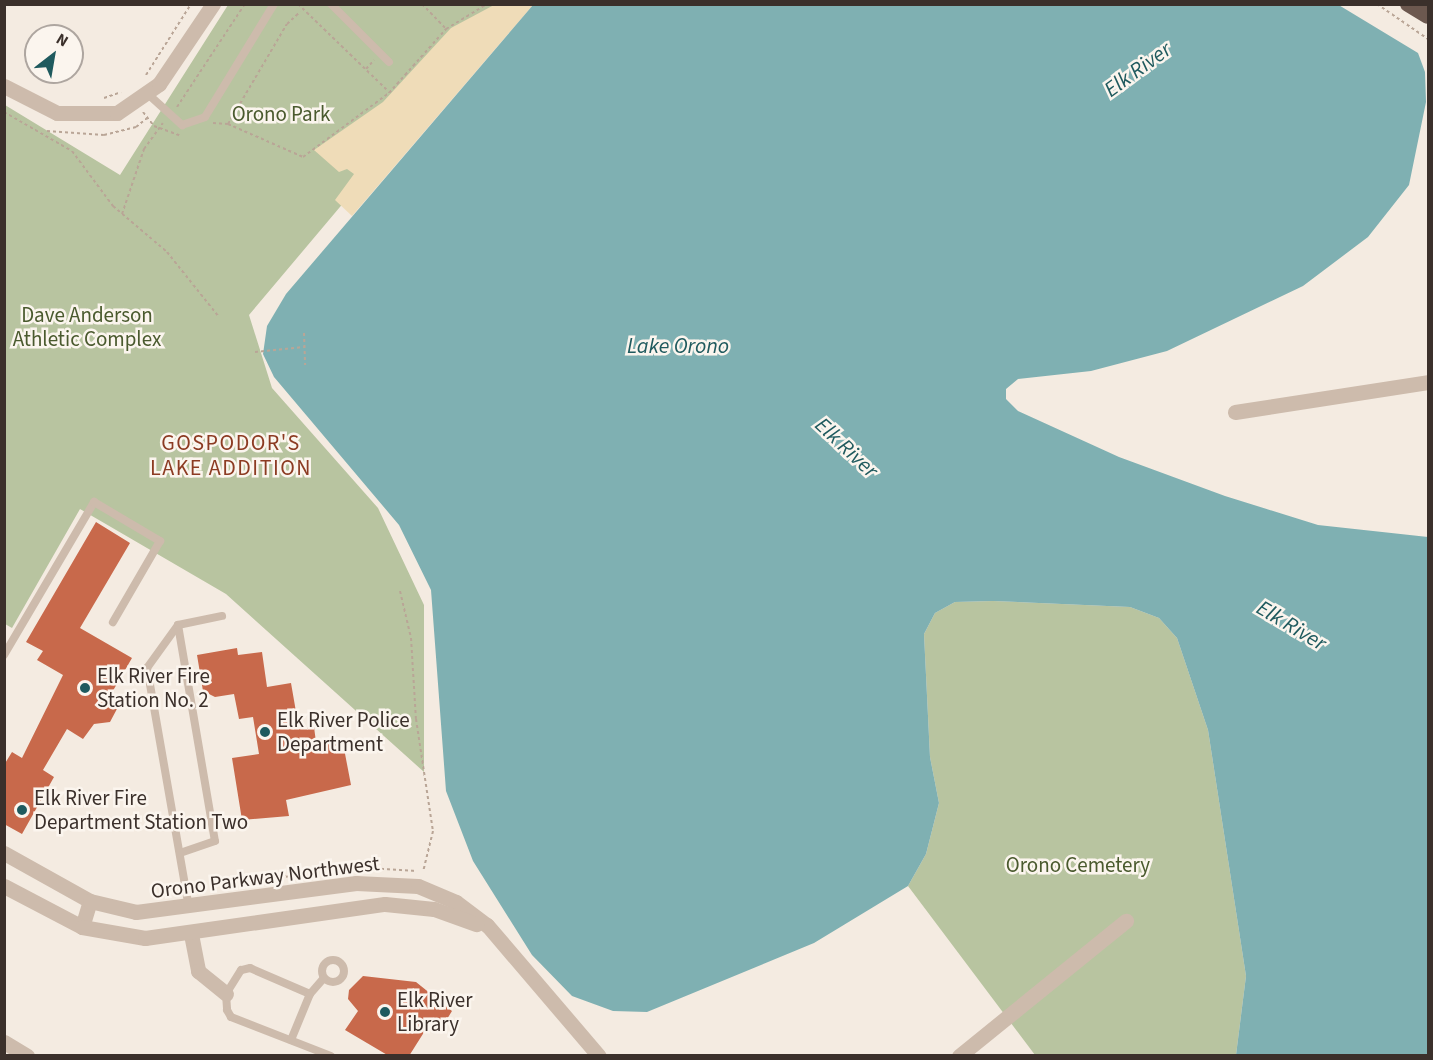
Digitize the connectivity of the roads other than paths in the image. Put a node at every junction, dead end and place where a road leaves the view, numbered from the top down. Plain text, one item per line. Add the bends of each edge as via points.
1 (213, 4) edge
2 (274, 4) edge
3 (331, 4) edge
4 (1408, 4) edge
5 (1428, 16) edge
6 (389, 62) dead end
7 (4, 86) edge
8 (144, 101) junction
9 (1428, 382) edge
10 (1235, 412) dead end
11 (222, 616) dead end
12 (113, 622) dead end
13 (178, 625) junction
14 (4, 655) edge
15 (4, 853) edge
16 (180, 853) junction
17 (4, 886) edge
18 (90, 902) junction
19 (190, 909) junction
20 (1126, 921) dead end
21 (82, 927) junction
22 (191, 934) junction
23 (506, 944) junction
24 (324, 978) dead end
25 (226, 994) junction
26 (310, 994) junction
27 (291, 1040) junction
28 (4, 1042) edge
29 (27, 1056) edge
30 (331, 1056) edge
31 (599, 1056) edge
32 (959, 1056) edge

1 - 8 street
2 - 8 lane via 204,117 182,124
3 - 6 lane
4 - 5 highway
7 - 8 street via 45,110 80,117 117,113
9 - 10 street
11 - 13 lane
12 - 14 lane via 160,541 94,502
13 - 16 lane via 147,668
13 - 16 lane via 215,841
15 - 18 street, Orono Parkway Northwest
16 - 19 lane
17 - 21 street, Orono Parkway Northwest
18 - 19 street, Orono Parkway Northwest via 136,912
18 - 21 street
19 - 23 street, Orono Parkway Northwest via 356,883 398,882 456,902
20 - 32 street
21 - 22 street, Orono Parkway Northwest via 145,938
22 - 23 street, Orono Parkway Northwest via 394,905 455,915
22 - 25 street via 198,971
23 - 31 street
24 - 26 lane
25 - 26 lane via 241,970 250,968
25 - 27 lane via 231,1017
26 - 27 lane
27 - 30 lane
28 - 29 street

